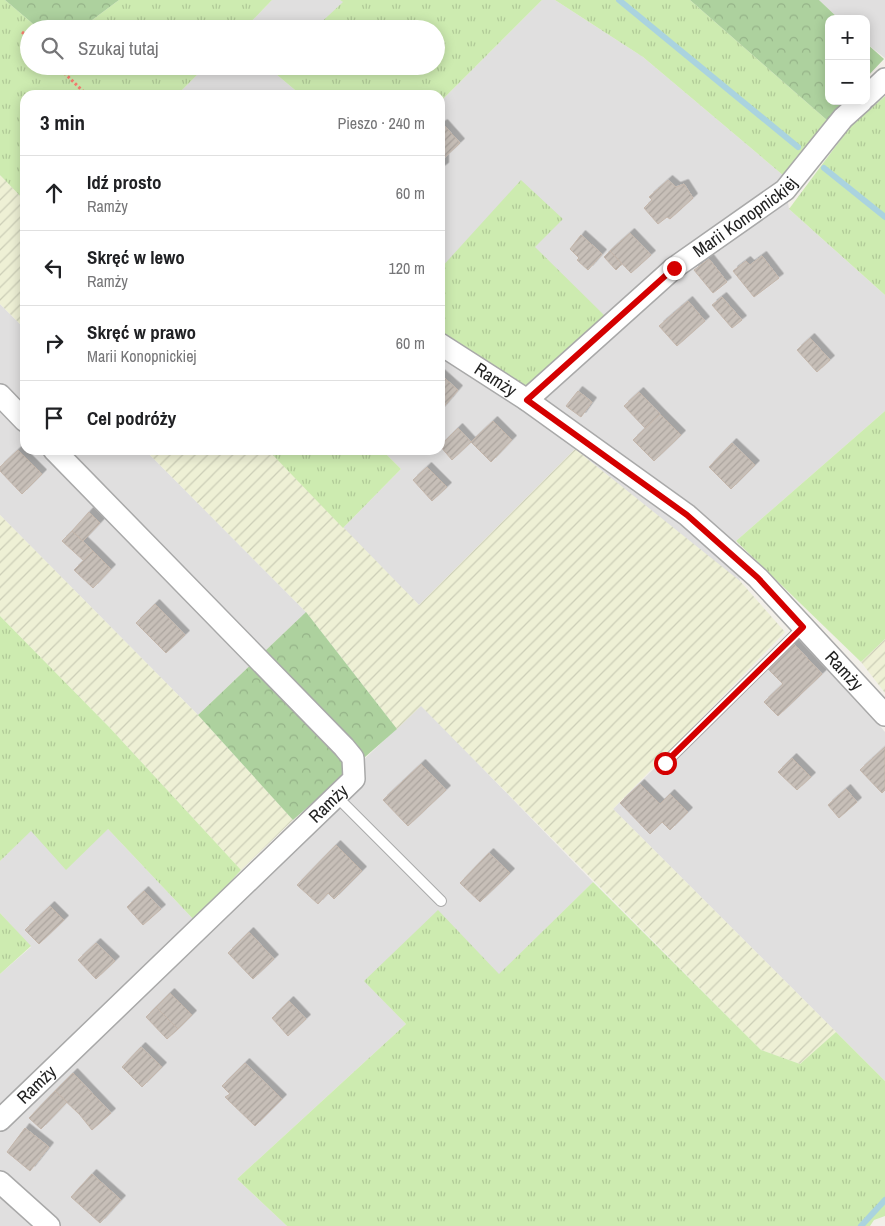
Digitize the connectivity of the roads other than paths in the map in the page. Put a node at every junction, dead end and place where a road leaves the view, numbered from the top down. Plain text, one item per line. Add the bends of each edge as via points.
1 (885, 80) edge
2 (870, 93) edge
3 (858, 105) edge
4 (445, 347) edge
5 (0, 395) edge
6 (527, 400) junction
7 (20, 415) edge
8 (59, 455) edge
9 (803, 627) junction
10 (885, 715) edge
11 (665, 763) dead end
12 (336, 796) junction
13 (441, 901) dead end
14 (0, 1120) edge
15 (0, 1182) edge
16 (49, 1226) edge

1 - 2 street
3 - 6 street, Marii Konopnickiej via 843,118 785,190 674,268
4 - 6 street, Ramży
5 - 7 street
6 - 9 street, Ramży via 687,515 758,578
8 - 12 street, Ramży via 344,746 353,758 354,779
9 - 10 street, Ramży
9 - 11 lane
12 - 13 lane
12 - 14 street, Ramży
15 - 16 street

